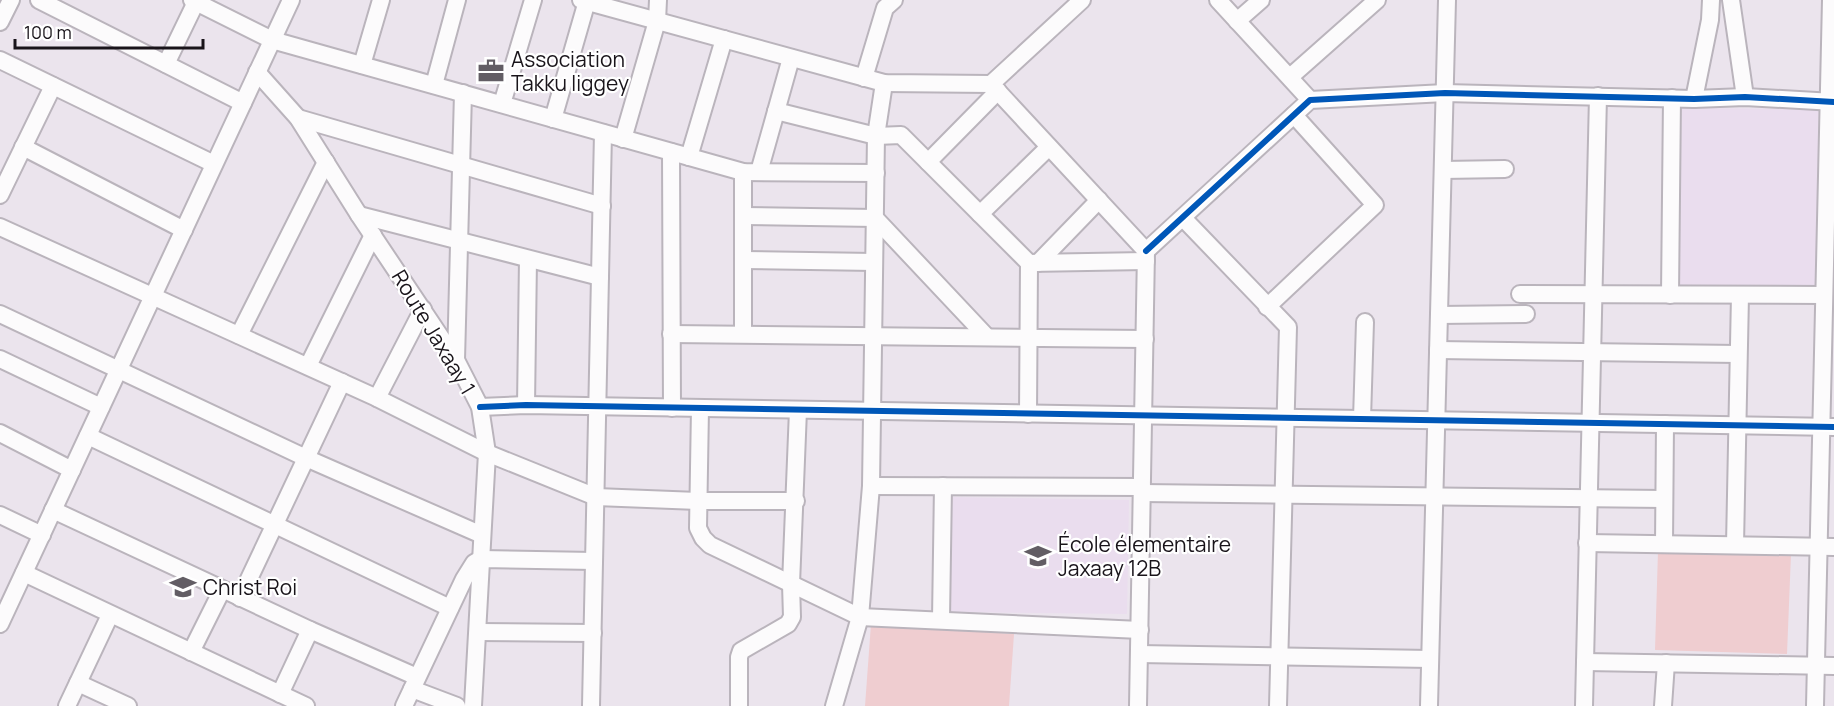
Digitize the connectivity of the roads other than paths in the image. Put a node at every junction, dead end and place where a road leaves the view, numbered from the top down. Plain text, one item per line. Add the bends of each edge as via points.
1 (11, 0) edge
2 (39, 0) edge
3 (291, 0) edge
4 (381, 0) edge
5 (457, 0) edge
6 (533, 0) edge
7 (658, 0) edge
8 (894, 0) edge
9 (1082, 0) edge
10 (1218, 0) edge
11 (1261, 0) edge
12 (1377, 0) edge
13 (1447, 0) edge
14 (1711, 0) edge
15 (1831, 0) edge
16 (194, 1) edge
17 (584, 1) edge
18 (1731, 1) edge
19 (657, 21) junction
20 (1237, 21) junction
21 (0, 22) edge
22 (724, 39) junction
23 (272, 40) junction
24 (791, 58) junction
25 (0, 60) edge
26 (165, 64) junction
27 (362, 65) junction
28 (257, 72) junction
29 (1290, 77) junction
30 (864, 78) junction
31 (884, 83) junction
32 (434, 85) junction
33 (53, 86) junction
34 (994, 88) junction
35 (463, 93) junction
36 (1445, 93) junction
37 (1598, 96) junction
38 (1672, 98) junction
39 (1745, 98) junction
40 (1694, 99) junction
41 (1310, 100) junction
42 (1831, 102) edge
43 (243, 103) junction
44 (502, 104) junction
45 (777, 111) junction
46 (1294, 115) junction
47 (298, 118) junction
48 (553, 119) junction
49 (603, 133) junction
50 (876, 136) junction
51 (623, 139) junction
52 (23, 147) junction
53 (1049, 147) junction
54 (671, 152) junction
55 (689, 157) junction
56 (326, 162) junction
57 (928, 162) junction
58 (214, 164) junction
59 (460, 165) junction
60 (1505, 169) dead end
61 (1443, 170) junction
62 (751, 172) junction
63 (876, 173) junction
64 (0, 195) edge
65 (1099, 200) junction
66 (602, 206) junction
67 (1830, 212) edge
68 (980, 214) junction
69 (359, 215) junction
70 (743, 216) junction
71 (875, 218) junction
72 (1183, 218) junction
73 (0, 227) edge
74 (184, 230) junction
75 (374, 235) junction
76 (458, 241) junction
77 (1146, 256) junction
78 (528, 259) junction
79 (743, 260) junction
80 (874, 262) junction
81 (1033, 263) junction
82 (600, 277) junction
83 (1828, 293) edge
84 (1520, 294) dead end
85 (1593, 295) junction
86 (1670, 295) junction
87 (1740, 295) junction
88 (153, 296) junction
89 (1267, 307) junction
90 (423, 309) junction
91 (0, 314) edge
92 (1526, 314) dead end
93 (1439, 315) junction
94 (1365, 322) dead end
95 (671, 334) junction
96 (743, 334) junction
97 (239, 335) junction
98 (873, 336) junction
99 (987, 337) junction
100 (1028, 338) junction
101 (1145, 339) junction
102 (1438, 350) junction
103 (1592, 352) junction
104 (1738, 354) junction
105 (0, 358) edge
106 (456, 360) junction
107 (308, 366) junction
108 (118, 371) junction
109 (342, 382) junction
110 (376, 398) junction
111 (526, 405) junction
112 (598, 406) junction
113 (101, 407) junction
114 (480, 407) junction
115 (672, 408) junction
116 (700, 408) junction
117 (798, 410) junction
118 (872, 411) junction
119 (1028, 414) junction
120 (1144, 415) junction
121 (1286, 418) junction
122 (1362, 419) junction
123 (1436, 420) junction
124 (1590, 423) junction
125 (1665, 424) junction
126 (1737, 425) junction
127 (1828, 427) edge
128 (0, 434) edge
129 (88, 436) junction
130 (487, 453) junction
131 (306, 458) junction
132 (72, 470) junction
133 (871, 486) junction
134 (943, 486) junction
135 (1142, 490) junction
136 (1284, 495) junction
137 (596, 497) junction
138 (1434, 497) junction
139 (1588, 498) junction
140 (1664, 499) junction
141 (699, 501) junction
142 (796, 501) junction
143 (53, 510) junction
144 (0, 515) edge
145 (275, 525) junction
146 (42, 535) junction
147 (482, 535) junction
148 (1587, 543) junction
149 (1664, 544) junction
150 (1734, 545) junction
151 (1826, 546) edge
152 (481, 559) junction
153 (594, 561) junction
154 (24, 573) junction
155 (791, 584) junction
156 (222, 590) junction
157 (1826, 597) edge
158 (240, 598) junction
159 (5, 601) edge
160 (450, 608) junction
161 (110, 615) junction
162 (860, 616) junction
163 (941, 619) junction
164 (0, 624) edge
165 (310, 630) junction
166 (1140, 630) junction
167 (478, 632) junction
168 (593, 633) junction
169 (191, 652) junction
170 (1139, 654) junction
171 (1280, 657) junction
172 (1430, 659) junction
173 (1585, 662) junction
174 (1666, 663) junction
175 (1816, 666) junction
176 (1834, 666) edge
177 (78, 683) junction
178 (415, 683) junction
179 (280, 694) junction
180 (67, 706) edge
181 (128, 706) edge
182 (306, 706) edge
183 (404, 706) edge
184 (457, 706) edge
185 (473, 706) edge
186 (591, 706) edge
187 (739, 706) edge
188 (834, 706) edge
189 (1138, 706) edge
190 (1278, 706) edge
191 (1429, 706) edge
192 (1584, 706) edge
193 (1663, 706) edge
194 (1815, 706) edge

1 - 21 street
2 - 26 street
3 - 23 street
4 - 27 street
5 - 32 street
6 - 44 street
7 - 19 street
8 - 30 street via 885,8
9 - 34 street
10 - 20 street
11 - 20 street
12 - 29 street
13 - 36 street
14 - 18 street
14 - 40 street
15 - 42 street
16 - 23 street
16 - 26 street
17 - 19 street
17 - 48 street
18 - 39 street
19 - 22 street
19 - 51 street
20 - 29 street
22 - 24 street
22 - 55 street
23 - 27 street
23 - 28 street
24 - 30 street
24 - 45 street
25 - 33 street
26 - 43 street
27 - 32 street
28 - 43 street
28 - 47 street, Route Jaxaay 1
29 - 41 street
30 - 31 street
31 - 34 street
31 - 50 street
32 - 35 street
33 - 52 street
33 - 58 street
34 - 53 street
34 - 57 street
35 - 44 street
35 - 59 street
36 - 37 street
36 - 41 street
36 - 61 street
37 - 38 street
37 - 85 street
38 - 40 street
38 - 86 street
39 - 40 street
39 - 42 street
41 - 46 street
42 - 67 street
43 - 58 street
44 - 48 street
45 - 50 street
45 - 62 street
46 - 72 street
46 - 89 street via 1375,205
47 - 56 street, Route Jaxaay 1
47 - 59 street
48 - 49 street
49 - 51 street
49 - 66 street
50 - 57 street via 901,135
50 - 63 street
51 - 54 street
52 - 64 street
52 - 74 street
53 - 65 street
53 - 68 street
54 - 55 street
54 - 95 street
55 - 62 street
56 - 69 street, Route Jaxaay 1
56 - 97 street
57 - 68 street
58 - 74 street
59 - 66 street
59 - 76 street
60 - 61 street
61 - 93 street
62 - 63 street
62 - 70 street
63 - 71 street
65 - 77 street
65 - 81 street
66 - 82 street
67 - 83 street
68 - 81 street
69 - 75 street, Route Jaxaay 1
69 - 76 street
70 - 71 street
70 - 79 street
71 - 80 street
71 - 99 street
72 - 77 street
72 - 89 street
73 - 88 street
74 - 88 street
75 - 90 street, Route Jaxaay 1
75 - 107 street
76 - 78 street
76 - 106 street
77 - 81 street
77 - 101 street
78 - 82 street
78 - 111 street
79 - 80 street
79 - 96 street
80 - 98 street
81 - 100 street
82 - 112 street
83 - 87 street
83 - 127 street
84 - 85 street
85 - 86 street
85 - 103 street
86 - 87 street
87 - 104 street
88 - 97 street
88 - 108 street
89 - 121 street via 1288,327
90 - 106 street, Route Jaxaay 1
90 - 110 street
91 - 108 street
92 - 93 street
93 - 102 street
94 - 122 street
95 - 96 street
95 - 115 street
96 - 98 street
97 - 107 street
98 - 99 street
98 - 118 street
99 - 100 street
100 - 101 street
100 - 119 street
101 - 120 street
102 - 103 street
102 - 123 street
103 - 104 street
103 - 124 street
104 - 126 street
105 - 113 street
106 - 114 street, Route Jaxaay 1
107 - 109 street
108 - 113 street
108 - 131 street
109 - 110 street
109 - 131 street
110 - 130 street
111 - 112 street
111 - 114 street
112 - 115 street
112 - 137 street
113 - 129 street
114 - 130 street, Route Jaxaay 1
115 - 116 street
116 - 117 street
116 - 141 street
117 - 118 street
117 - 142 street
118 - 119 street
118 - 133 street
119 - 120 street
120 - 121 street
120 - 135 street
121 - 122 street
121 - 136 street
122 - 123 street
123 - 124 street
123 - 138 street
124 - 125 street
124 - 139 street
125 - 126 street
125 - 140 street
126 - 127 street
126 - 150 street
127 - 151 street
128 - 132 street
129 - 132 street
129 - 145 street
130 - 137 street
130 - 147 street, Route Jaxaay 1
131 - 145 street
131 - 147 street
132 - 143 street
133 - 134 street
133 - 162 street
134 - 135 street
134 - 163 street
135 - 136 street
135 - 166 street
136 - 138 street
136 - 171 street
137 - 141 street
137 - 153 street
138 - 139 street
138 - 172 street
139 - 140 street
139 - 148 street
140 - 149 street
141 - 142 street
141 - 155 street via 698,528 710,545
142 - 155 street
143 - 146 street
143 - 156 street
144 - 146 street
145 - 158 street
145 - 160 street
146 - 154 street
147 - 152 street, Route Jaxaay 1
148 - 149 street
148 - 173 street
149 - 150 street
150 - 151 street
151 - 157 street
152 - 153 street
152 - 160 street via 470,567
152 - 167 street, Route Jaxaay 1
153 - 168 street
154 - 159 street
154 - 161 street
155 - 162 street
155 - 187 street via 792,617 788,624 741,651
156 - 158 street
156 - 169 street
157 - 175 street
158 - 165 street
159 - 164 street
160 - 178 street
161 - 169 street
161 - 177 street
162 - 163 street
162 - 188 street
163 - 166 street
165 - 178 street
165 - 179 street
166 - 170 street
167 - 168 street
167 - 185 street, Route Jaxaay 1
168 - 186 street
169 - 179 street
170 - 171 street
170 - 189 street
171 - 172 street
171 - 190 street
172 - 191 street
173 - 174 street
173 - 192 street
174 - 175 street
174 - 193 street
175 - 176 street
175 - 194 street
177 - 180 street
177 - 181 street
178 - 183 street
178 - 184 street
179 - 182 street

